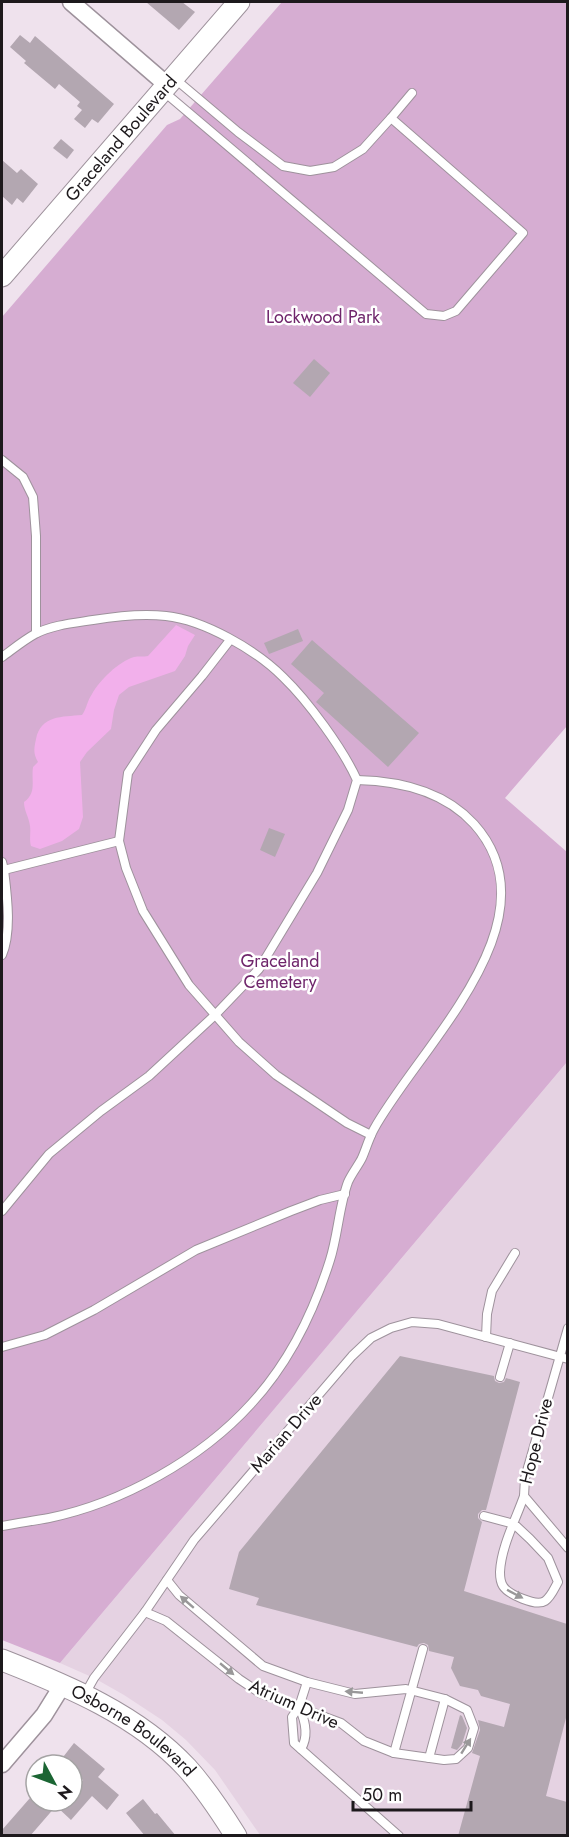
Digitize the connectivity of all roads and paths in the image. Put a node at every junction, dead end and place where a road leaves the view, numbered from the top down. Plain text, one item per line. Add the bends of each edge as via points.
1 (71, 2) edge
2 (238, 2) edge
3 (168, 84) junction
4 (412, 93) dead end
5 (391, 118) junction
6 (4, 268) edge
7 (2, 460) edge
8 (36, 633) junction
9 (230, 640) junction
10 (2, 657) edge
11 (357, 780) junction
12 (119, 841) junction
13 (3, 866) edge
14 (2, 955) edge
15 (215, 1015) junction
16 (371, 1135) junction
17 (345, 1194) junction
18 (2, 1211) edge
19 (515, 1253) dead end
20 (567, 1328) edge
21 (486, 1336) junction
22 (510, 1343) junction
23 (2, 1347) edge
24 (558, 1356) junction
25 (567, 1359) edge
26 (500, 1377) dead end
27 (524, 1496) junction
28 (484, 1516) dead end
29 (514, 1524) junction
30 (2, 1526) edge
31 (567, 1548) edge
32 (167, 1580) junction
33 (145, 1612) junction
34 (423, 1649) dead end
35 (2, 1660) edge
36 (307, 1682) junction
37 (62, 1686) junction
38 (412, 1690) junction
39 (84, 1696) junction
40 (445, 1699) junction
41 (298, 1707) junction
42 (394, 1753) junction
43 (429, 1758) junction
44 (2, 1764) edge
45 (236, 1836) edge
46 (399, 1836) edge

1 - 3 street
2 - 3 street, Graceland Boulevard
3 - 5 lane via 283,166 310,171 334,167 363,149
3 - 5 lane via 426,314 444,316 466,301 523,233
3 - 6 street, Graceland Boulevard
4 - 5 lane
7 - 8 lane via 23,477 33,497
8 - 9 lane via 123,615 166,616 190,621
8 - 10 lane
9 - 11 lane via 283,677 350,763
9 - 12 lane via 146,744 128,773
11 - 15 lane via 348,810 296,910 259,969
11 - 16 lane via 410,786 439,796 464,813 485,837 502,885 494,938 484,963
12 - 13 lane
12 - 15 lane via 143,911 189,985
13 - 14 lane via 8,906
15 - 16 lane via 276,1075
15 - 18 lane via 149,1076 49,1154
16 - 17 lane
17 - 23 lane via 320,1200 196,1250 45,1335
17 - 30 lane via 330,1260 308,1318 286,1358 251,1405 184,1462 136,1488 51,1518
19 - 21 lane via 492,1291
20 - 24 lane, Hope Drive
21 - 22 lane, Marian Drive
21 - 32 lane, Marian Drive via 412,1322 371,1338 194,1540
22 - 24 lane, Marian Drive
22 - 26 lane
24 - 25 lane, Marian Drive
24 - 27 lane, Hope Drive via 525,1478
27 - 29 lane
27 - 31 lane, Hope Drive
28 - 29 lane
29 -> 29 lane via 500,1572 502,1585 509,1593 543,1603 558,1582 555,1572 548,1558
32 - 33 lane, Marian Drive
36 -> 32 lane, Atrium Drive via 263,1666 179,1595
33 - 39 lane, Marian Drive
33 -> 41 lane, Atrium Drive via 166,1621 239,1680 260,1693
34 - 38 lane
35 - 37 street, Osborne Boulevard
38 -> 36 lane, Atrium Drive via 356,1694
36 - 41 lane
37 - 39 street, Osborne Boulevard
37 - 44 street
38 - 40 lane, Atrium Drive
38 - 42 lane
39 - 45 street, Osborne Boulevard via 140,1727 170,1751 204,1788
40 - 43 lane
43 -> 40 lane, Atrium Drive via 456,1759 468,1748 474,1728 467,1710
41 - 42 lane, Atrium Drive via 341,1723 364,1741
41 - 46 lane via 292,1717 294,1743
42 - 43 lane, Atrium Drive

